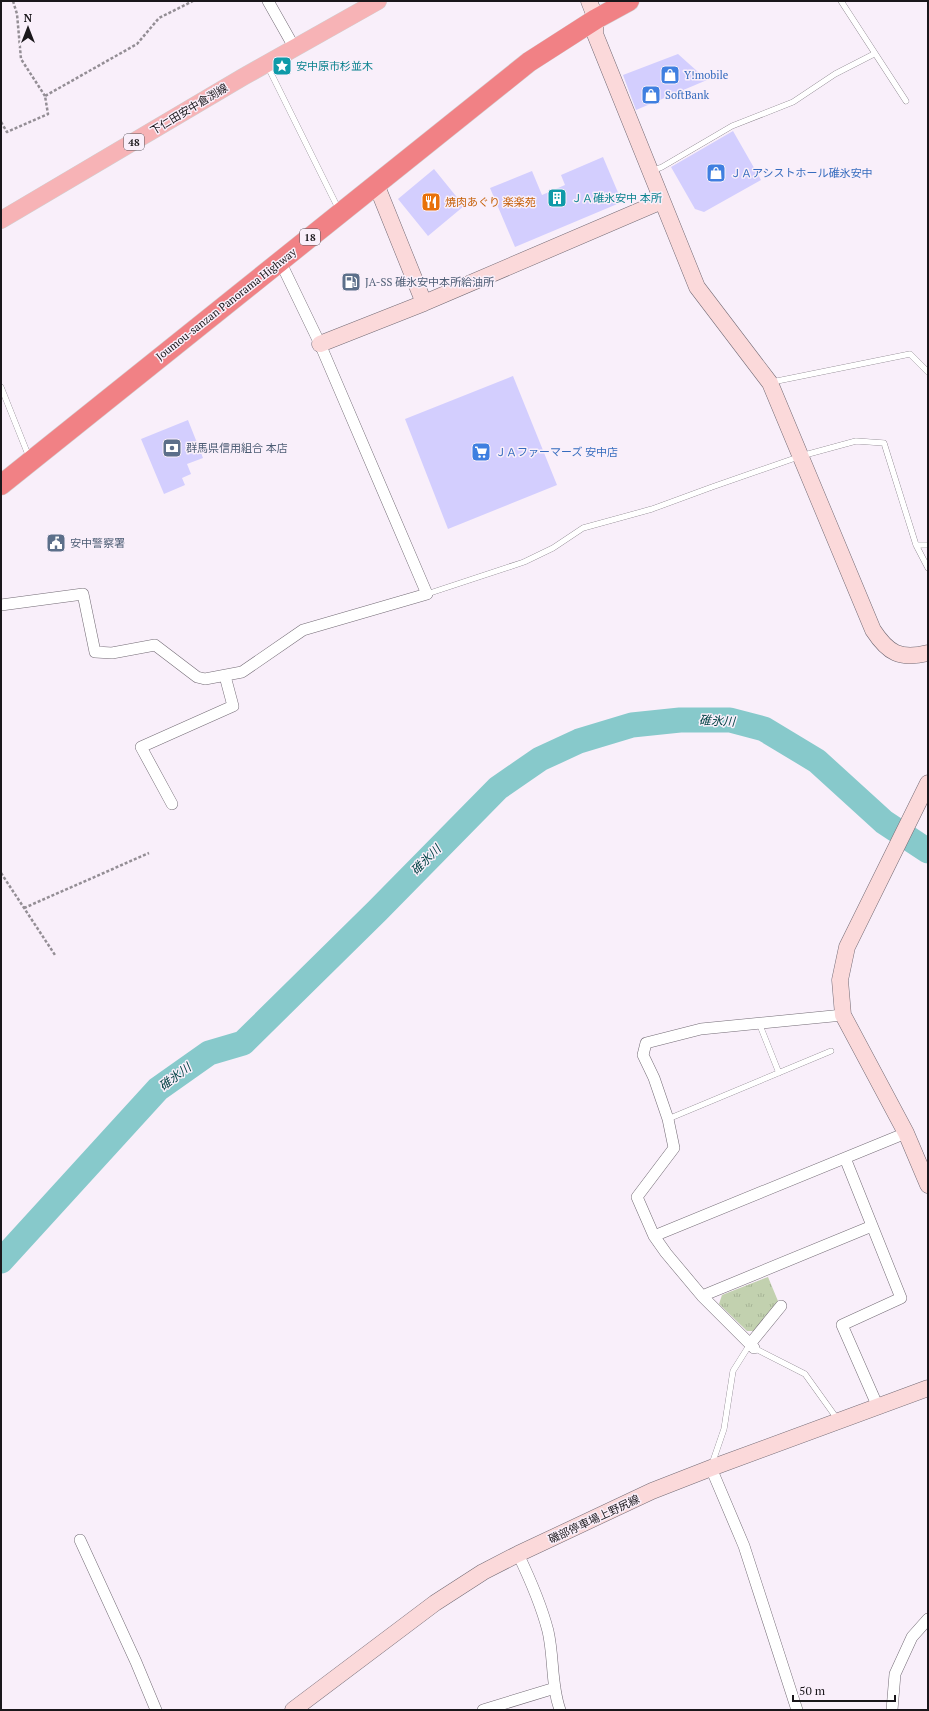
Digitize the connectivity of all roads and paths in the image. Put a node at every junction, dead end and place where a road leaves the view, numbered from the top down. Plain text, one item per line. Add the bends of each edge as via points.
1 (13, 1) edge
2 (192, 1) edge
3 (268, 1) edge
4 (378, 1) edge
5 (628, 1) edge
6 (841, 1) edge
7 (593, 10) edge
8 (294, 47) junction
9 (874, 54) junction
10 (266, 63) junction
11 (45, 96) junction
12 (906, 101) dead end
13 (1, 122) edge
14 (650, 172) junction
15 (376, 184) junction
16 (662, 200) junction
17 (340, 213) junction
18 (1, 220) edge
19 (280, 261) junction
20 (424, 303) junction
21 (320, 344) junction
22 (928, 372) edge
23 (770, 383) junction
24 (1, 387) edge
25 (801, 456) junction
26 (30, 461) junction
27 (1, 485) edge
28 (916, 545) junction
29 (928, 545) edge
30 (928, 568) edge
31 (427, 594) junction
32 (1, 605) edge
33 (928, 653) edge
34 (225, 676) junction
35 (926, 785) edge
36 (172, 804) dead end
37 (149, 853) dead end
38 (1, 873) edge
39 (24, 908) junction
40 (55, 955) dead end
41 (843, 1016) junction
42 (759, 1023) junction
43 (831, 1051) dead end
44 (779, 1073) junction
45 (668, 1119) junction
46 (906, 1133) junction
47 (845, 1158) junction
48 (928, 1185) edge
49 (872, 1226) junction
50 (654, 1236) junction
51 (702, 1296) junction
52 (781, 1306) dead end
53 (752, 1346) junction
54 (928, 1388) edge
55 (878, 1407) junction
56 (839, 1422) junction
57 (711, 1468) junction
58 (80, 1540) dead end
59 (518, 1554) junction
60 (928, 1619) edge
61 (555, 1688) junction
62 (156, 1710) edge
63 (293, 1710) edge
64 (483, 1710) edge
65 (560, 1710) edge
66 (797, 1710) edge
67 (892, 1710) edge

1 - 11 path via 17,14 21,59
2 - 11 path via 159,18 137,44
3 - 8 street
4 - 8 main road, 下仁田安中倉渕線 / 48
5 - 7 highway, Joumou-sanzan Panorama Highway / 18
6 - 9 lane
7 - 14 street via 595,34
7 - 15 highway, Joumou-sanzan Panorama Highway / 18
8 - 10 main road, 下仁田安中倉渕線 / 48
9 - 12 lane
9 - 14 lane via 835,74 793,102 732,126
10 - 17 lane
10 - 18 main road, 下仁田安中倉渕線 / 48
11 - 13 path via 48,114 7,132
14 - 16 street
15 - 17 highway, Joumou-sanzan Panorama Highway / 18
15 - 20 street
16 - 20 street
16 - 23 street via 697,288
17 - 19 highway, Joumou-sanzan Panorama Highway / 18
19 - 21 street
19 - 26 highway, Joumou-sanzan Panorama Highway / 18
20 - 21 street
21 - 31 street
22 - 23 lane via 910,354
23 - 25 street
24 - 26 lane
25 - 28 lane via 856,441 884,443
25 - 31 lane via 712,486 652,510 584,528 553,548 524,562
25 - 33 street via 873,630 882,644 896,654
26 - 27 highway, Joumou-sanzan Panorama Highway / 18
28 - 29 lane
28 - 30 lane
31 - 34 street via 303,630 242,672
32 - 34 street via 83,594 95,652 112,653 155,645 197,677 205,679
34 - 36 street via 233,706 141,747
35 - 41 street via 847,947 840,980
37 - 39 path
38 - 39 path
39 - 40 path
41 - 42 street
41 - 46 street
42 - 44 lane
42 - 45 street via 701,1029 646,1043 643,1055
43 - 44 lane
44 - 45 lane
45 - 50 street via 674,1148 637,1197
46 - 47 street
46 - 48 street
47 - 49 street
47 - 50 street
49 - 51 street
49 - 55 street via 901,1298 842,1325
50 - 51 street
51 - 53 street
52 - 53 street
53 - 56 lane via 805,1374
53 - 57 lane via 733,1371 724,1429
54 - 55 street, 磯部停車場上野尻線
55 - 56 street, 磯部停車場上野尻線
56 - 57 street, 磯部停車場上野尻線
57 - 59 street, 磯部停車場上野尻線 via 652,1492
57 - 66 street via 744,1546
58 - 62 street
59 - 61 street via 534,1588 548,1632
59 - 63 street, 磯部停車場上野尻線 via 483,1572 434,1603
60 - 67 street via 912,1636 894,1674
61 - 64 street
61 - 65 street

